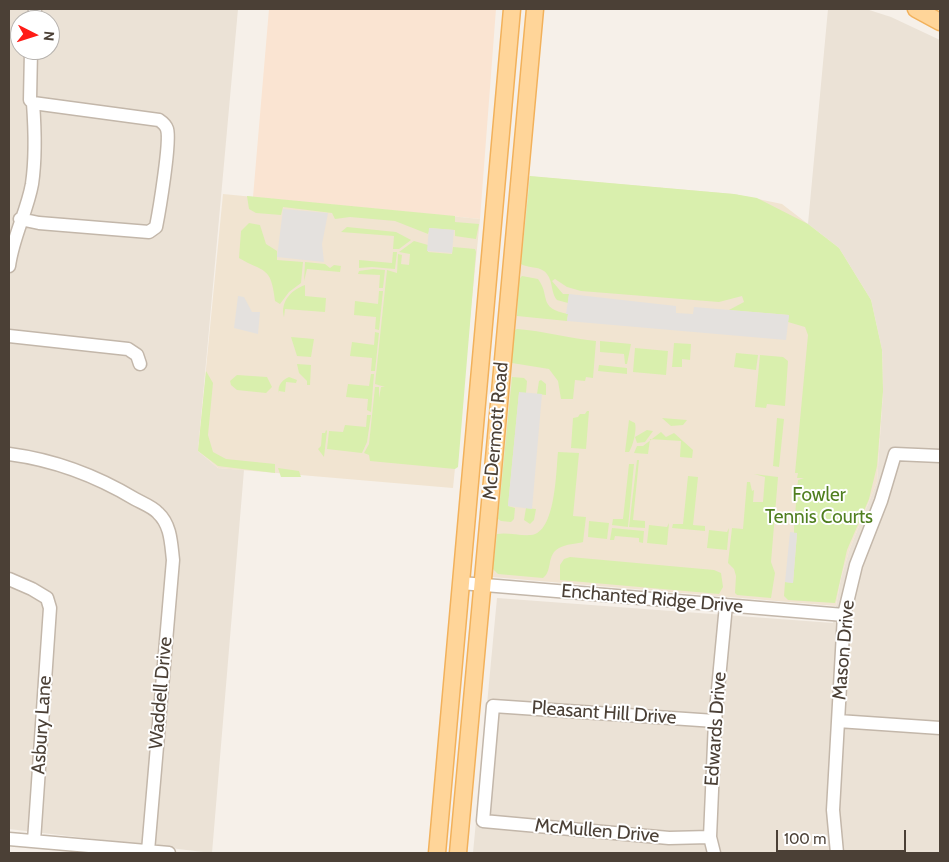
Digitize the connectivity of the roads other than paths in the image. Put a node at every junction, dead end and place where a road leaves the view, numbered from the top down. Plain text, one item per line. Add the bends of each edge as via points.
1 (512, 9) edge
2 (535, 9) edge
3 (916, 9) edge
4 (940, 22) edge
5 (31, 60) edge
6 (32, 104) junction
7 (498, 159) junction
8 (521, 160) junction
9 (20, 219) junction
10 (9, 266) edge
11 (484, 317) junction
12 (506, 319) junction
13 (9, 336) edge
14 (140, 364) dead end
15 (9, 454) edge
16 (940, 456) edge
17 (9, 579) edge
18 (461, 583) junction
19 (481, 585) junction
20 (726, 605) junction
21 (844, 615) junction
22 (715, 721) junction
23 (838, 721) junction
24 (940, 728) edge
25 (445, 767) junction
26 (466, 768) junction
27 (483, 821) joint
28 (710, 837) junction
29 (9, 839) edge
30 (34, 841) junction
31 (148, 851) junction
32 (169, 853) edge
33 (437, 853) edge
34 (458, 853) edge
35 (714, 853) edge
36 (837, 853) edge

1 - 7 main road, McDermott Road
2 - 8 main road, McDermott Road
3 - 4 main road
5 - 6 street
6 - 9 street via 36,142 32,185
6 - 9 street via 160,120 167,128 161,204 156,227 149,232
7 - 8 main road
7 - 11 main road, McDermott Road
8 - 12 main road, McDermott Road
9 - 10 street
11 - 12 main road
11 - 18 main road, McDermott Road
12 - 19 main road, McDermott Road
13 - 14 street via 128,349 137,355
15 - 31 street, Waddell Drive via 77,469 116,487 158,512 170,534 173,560
16 - 21 street, Mason Drive via 895,454 856,565
17 - 30 street, Asbury Lane via 47,598 50,608
18 - 19 street, Enchanted Ridge Drive
18 - 25 main road, McDermott Road
19 - 20 street, Enchanted Ridge Drive
19 - 26 main road, McDermott Road
20 - 21 street, Enchanted Ridge Drive
20 - 22 street, Edwards Drive
21 - 23 street, Mason Drive
22 - 27 street, Pleasant Hill Drive via 493,706
22 - 28 street, Edwards Drive
23 - 24 street
23 - 36 street, Mason Drive via 833,810
25 - 26 main road
25 - 33 main road, McDermott Road
26 - 34 main road, McDermott Road
27 - 28 street, McMullen Drive via 670,838
28 - 35 street, Edwards Drive
29 - 30 street
30 - 31 street
31 - 32 street

